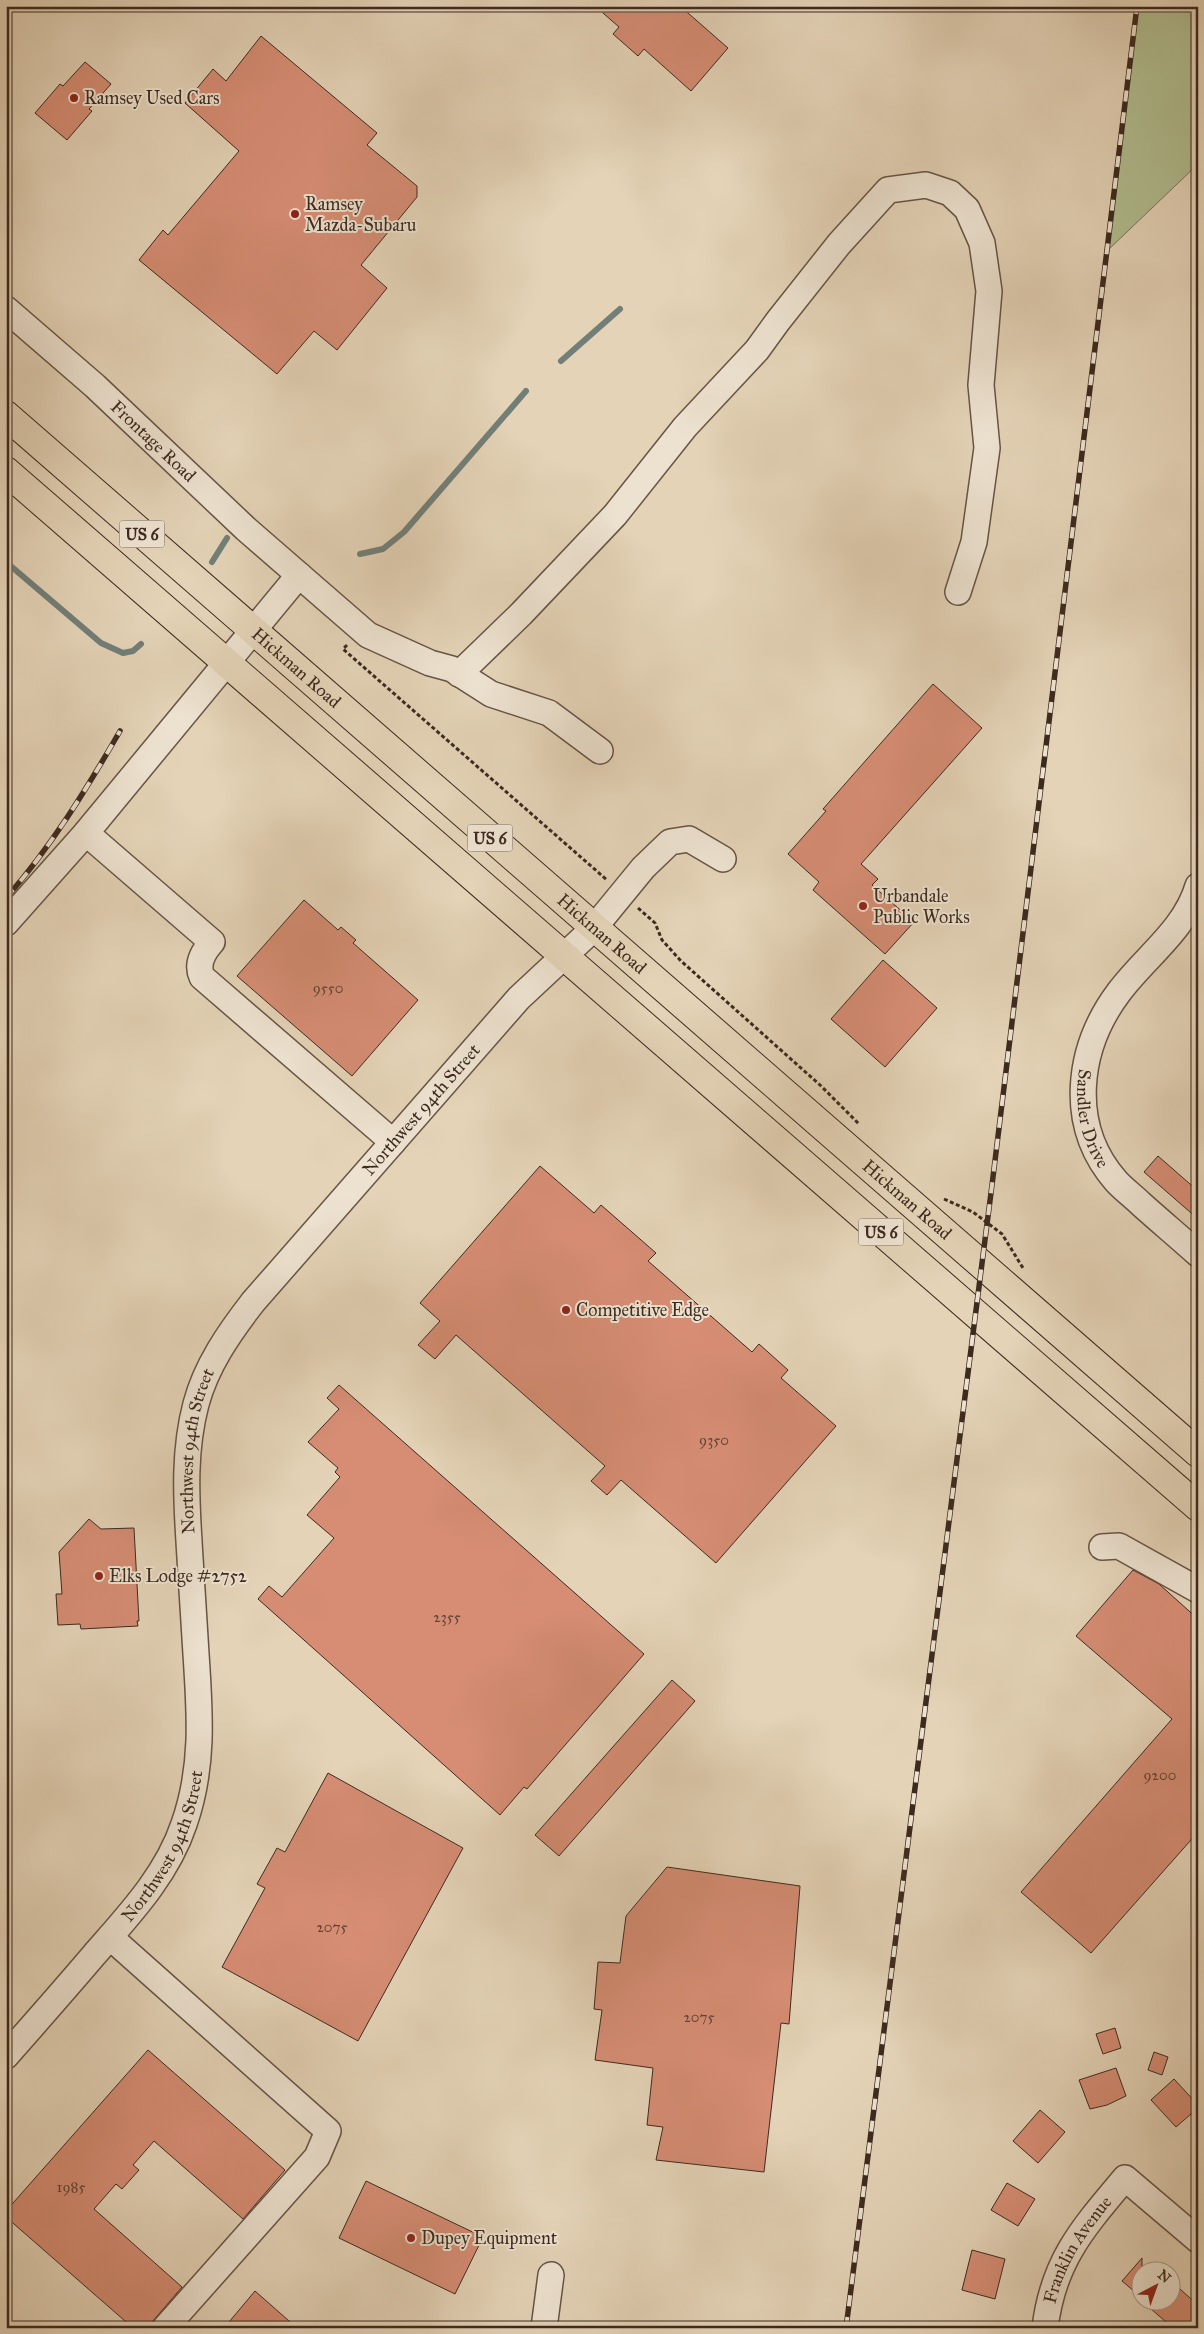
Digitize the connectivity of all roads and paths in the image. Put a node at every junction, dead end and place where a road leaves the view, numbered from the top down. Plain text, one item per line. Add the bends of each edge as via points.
1 (6, 309) edge
2 (6, 416) edge
3 (6, 471) edge
4 (299, 575) junction
5 (958, 592) dead end
6 (361, 629) junction
7 (254, 632) junction
8 (228, 663) junction
9 (459, 674) junction
10 (600, 751) dead end
11 (86, 833) junction
12 (723, 859) dead end
13 (1198, 886) edge
14 (622, 894) junction
15 (6, 923) edge
16 (594, 929) junction
17 (565, 956) junction
18 (862, 1127) dead end
19 (393, 1142) junction
20 (936, 1195) dead end
21 (1198, 1254) edge
22 (1027, 1275) dead end
23 (1198, 1453) edge
24 (1198, 1507) edge
25 (1102, 1547) dead end
26 (1198, 1590) edge
27 (110, 1937) junction
28 (6, 2056) edge
29 (1198, 2240) edge
30 (551, 2275) dead end
31 (165, 2328) edge
32 (544, 2328) edge
33 (1045, 2328) edge

1 - 4 street, Frontage Road via 102,392
2 - 7 main road, Hickman Road / US 6
3 - 8 main road, US 6
4 - 6 street, Frontage Road
4 - 7 street
5 - 9 street via 974,542 987,448 981,385 989,291 982,243 967,209 950,193 926,185 888,190 839,244 757,350 685,427 615,515
6 - 9 street, Frontage Road
6 - 14 path via 344,649
7 - 8 street
7 - 16 main road, Hickman Road / US 6
8 - 11 street
8 - 17 main road, US 6
9 - 10 street, Frontage Road via 491,694 549,714
11 - 15 street
11 - 19 street via 212,942 204,950 199,963 202,977
12 - 14 street, Northwest 94th Street via 689,839 670,842
13 - 21 street, Sandler Drive via 1178,927 1119,992 1095,1034 1084,1064 1082,1106 1093,1146 1116,1181
14 - 16 street, Northwest 94th Street
14 - 18 path via 655,923 662,940 681,961 820,1085
16 - 17 street, Northwest 94th Street
16 - 23 main road, Hickman Road / US 6
17 - 19 street, Northwest 94th Street via 519,998
17 - 24 main road, US 6
19 - 27 street, Northwest 94th Street via 230,1332 211,1366 197,1402 186,1475 200,1754 184,1826 166,1864 145,1896
20 - 22 path via 973,1212 1002,1234
25 - 26 street via 1119,1546
27 - 28 street, Northwest 94th Street
27 - 31 street via 328,2132 317,2157
29 - 33 street, Franklin Avenue via 1125,2178 1070,2247 1057,2274
30 - 32 street

